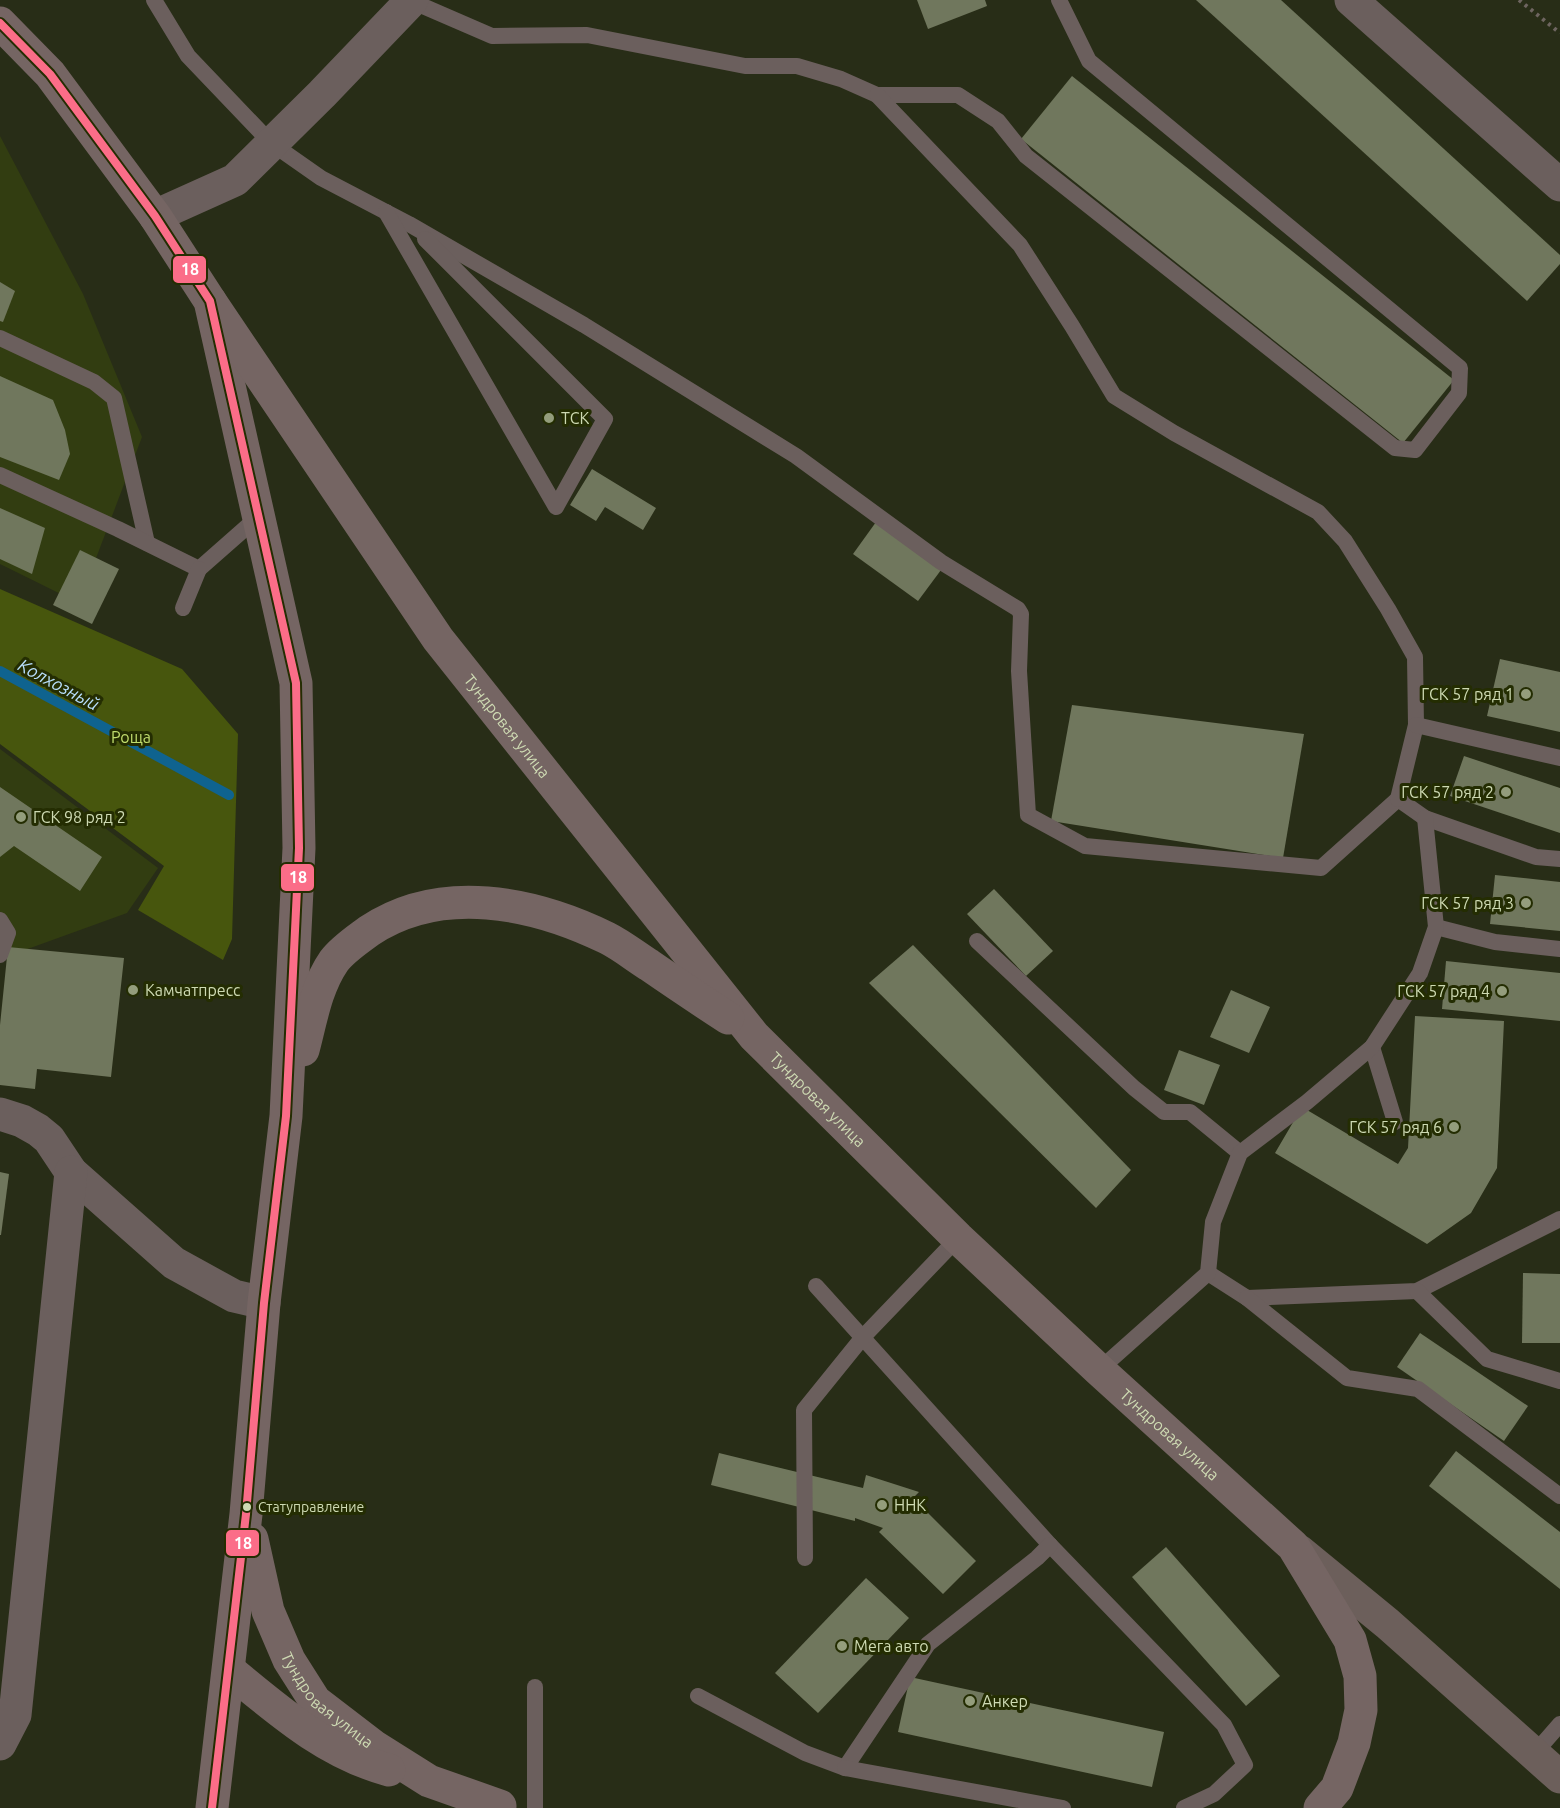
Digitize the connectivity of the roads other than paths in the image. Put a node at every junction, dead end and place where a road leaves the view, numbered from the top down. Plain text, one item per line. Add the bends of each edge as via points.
1 (154, 0) edge
2 (411, 0) edge
3 (1059, 0) edge
4 (1351, 0) edge
5 (0, 23) edge
6 (877, 95) junction
7 (271, 143) junction
8 (1560, 185) edge
9 (385, 211) junction
10 (155, 216) junction
11 (409, 224) junction
12 (210, 302) junction
13 (0, 338) edge
14 (0, 475) edge
15 (258, 517) junction
16 (147, 543) junction
17 (199, 569) junction
18 (183, 608) dead end
19 (1416, 725) junction
20 (1560, 758) edge
21 (1398, 799) junction
22 (1425, 818) junction
23 (1560, 859) edge
24 (0, 920) edge
25 (1436, 927) junction
26 (977, 941) dead end
27 (1560, 949) edge
28 (0, 955) edge
29 (754, 1036) junction
30 (1372, 1047) junction
31 (0, 1114) edge
32 (286, 1116) junction
33 (1395, 1122) dead end
34 (1240, 1153) junction
35 (71, 1172) junction
36 (1560, 1219) edge
37 (958, 1238) junction
38 (1208, 1273) junction
39 (816, 1286) dead end
40 (1418, 1291) junction
41 (1247, 1298) junction
42 (264, 1303) junction
43 (863, 1337) junction
44 (1099, 1370) junction
45 (1560, 1381) edge
46 (1560, 1496) edge
47 (246, 1514) junction
48 (1050, 1545) junction
49 (1293, 1546) junction
50 (805, 1558) dead end
51 (229, 1670) junction
52 (535, 1687) dead end
53 (698, 1696) dead end
54 (8, 1714) edge
55 (1560, 1724) edge
56 (0, 1744) edge
57 (1533, 1755) junction
58 (845, 1768) junction
59 (1560, 1777) edge
60 (429, 1781) junction
61 (509, 1807) edge
62 (212, 1808) edge
63 (452, 1808) edge
64 (535, 1808) edge
65 (1063, 1808) edge
66 (1184, 1808) edge
67 (1320, 1808) edge

1 - 7 lane via 188,56
2 - 6 lane via 492,36 586,34 745,66 797,66
2 - 7 street
3 - 6 lane via 1089,61 1460,368 1459,393 1415,450 1395,448 1145,251 1026,156 998,121 958,95
4 - 8 street
5 - 10 main road, Тундровая улица via 50,74
6 - 19 lane via 1020,246 1114,396 1174,434 1318,512 1345,541 1415,657
7 - 9 lane via 321,178
7 - 10 street via 235,180
9 - 11 lane
9 - 11 lane via 556,507 605,419
10 - 12 main road, Тундровая улица
11 - 21 lane via 584,325 796,456 941,562 1018,609 1028,815 1085,846 1321,868
12 - 15 main road
12 - 29 main road, Тундровая улица via 438,639
13 - 16 lane via 94,382 114,398
14 - 16 lane
15 - 17 lane
15 - 32 main road via 296,683 299,848
16 - 17 lane
17 - 18 lane
19 - 20 lane
19 - 21 lane
21 - 22 lane
22 - 23 lane via 1536,856
22 - 25 lane
24 - 28 lane via 8,933
25 - 27 lane via 1495,942
25 - 30 lane via 1420,973
26 - 34 lane via 1134,1088 1164,1112 1190,1112
29 - 32 main road via 609,938 513,905 437,903 404,912 378,926 335,959 320,985
29 - 37 main road, Тундровая улица
30 - 33 lane
30 - 34 lane
31 - 35 street via 38,1130 49,1139
32 - 42 main road
34 - 38 lane via 1213,1222
35 - 42 street via 174,1263 234,1296
35 - 54 street
36 - 40 lane
37 - 43 lane
37 - 44 main road, Тундровая улица
38 - 41 lane
38 - 44 lane
39 - 43 lane
40 - 41 lane
40 - 45 lane via 1487,1359
41 - 46 lane via 1347,1378 1418,1389
42 - 47 main road
43 - 48 lane
43 - 50 lane via 804,1410
44 - 49 main road, Тундровая улица
47 - 51 main road
47 - 60 main road, Тундровая улица via 268,1611 289,1660 315,1701 375,1748
48 - 58 lane via 928,1644
48 - 66 lane via 1224,1725 1245,1765 1214,1794
49 - 57 main road, Тундровая улица via 1388,1624
49 - 67 main road via 1350,1640 1360,1676 1361,1710 1354,1743 1336,1788
51 - 60 main road via 300,1728 337,1750 376,1767
51 - 62 main road
52 - 64 lane
53 - 58 lane via 805,1753
54 - 56 street
55 - 57 lane
57 - 59 main road, Тундровая улица
58 - 65 lane
60 - 61 main road, Тундровая улица
61 - 63 main road, Тундровая улица

